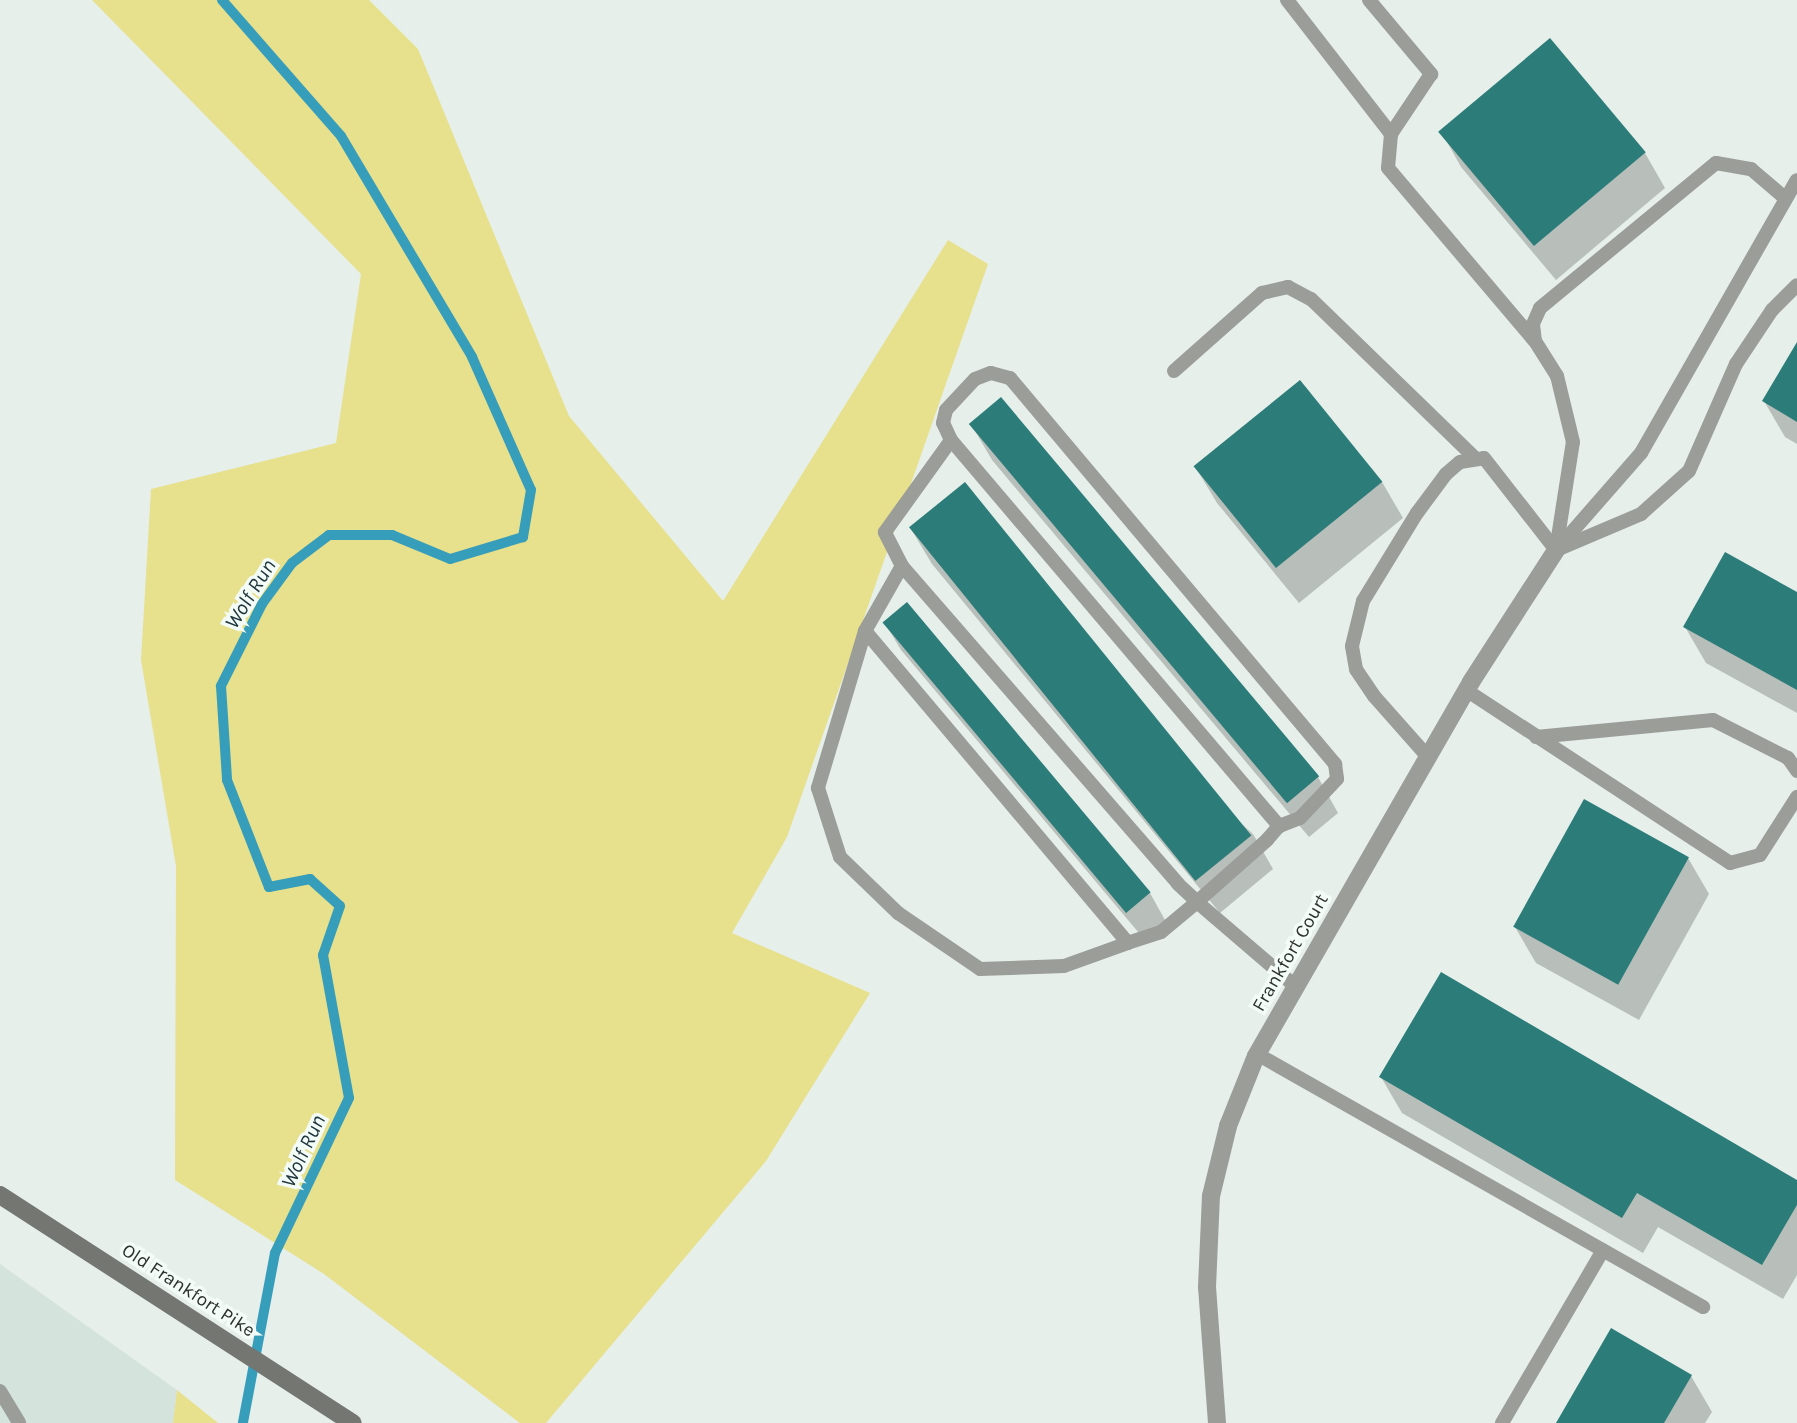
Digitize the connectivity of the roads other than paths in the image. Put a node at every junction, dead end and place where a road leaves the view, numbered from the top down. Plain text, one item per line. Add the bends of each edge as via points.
1 (1287, 0) edge
2 (1370, 0) edge
3 (1391, 134) junction
4 (1797, 180) edge
5 (1786, 198) junction
6 (1797, 285) edge
7 (1535, 341) junction
8 (1174, 371) dead end
9 (951, 440) junction
10 (1474, 457) junction
11 (1556, 550) junction
12 (902, 566) junction
13 (865, 631) junction
14 (1466, 690) junction
15 (1536, 737) junction
16 (1428, 757) junction
17 (1797, 771) edge
18 (1797, 797) edge
19 (1279, 827) junction
20 (1197, 902) junction
21 (1128, 943) junction
22 (1296, 987) junction
23 (1257, 1054) junction
24 (0, 1195) edge
25 (1603, 1250) junction
26 (1703, 1307) dead end
27 (0, 1391) edge
28 (19, 1423) edge
29 (353, 1423) edge
30 (1217, 1423) edge
31 (1502, 1423) edge

1 - 3 lane
2 - 3 lane via 1431,74
3 - 7 lane via 1388,168
4 - 5 lane
5 - 7 lane via 1751,169 1716,163 1540,308 1533,324
5 - 11 lane via 1641,453
6 - 11 lane via 1772,310 1737,364 1689,471 1641,514
7 - 11 lane via 1570,411 1573,442
8 - 10 lane via 1262,293 1287,287 1311,299
9 - 12 lane via 886,532
9 - 19 lane
9 - 19 lane via 943,423 946,410 975,379 992,373 1010,377 1335,764 1337,779 1300,818
10 - 11 lane via 1494,463
10 - 16 lane via 1446,474 1418,513 1363,601 1352,646 1362,678
11 - 14 street, Frankfort Court
12 - 13 lane
12 - 20 lane
13 - 21 lane
13 - 21 lane via 818,788 840,856 898,913 980,969 1064,966
14 - 15 lane
14 - 16 street, Frankfort Court
15 - 17 lane via 1713,720 1788,758
15 - 18 lane via 1730,863 1745,864 1760,855
16 - 22 street, Frankfort Court
19 - 20 lane
20 - 21 lane via 1161,932
20 - 22 lane
22 - 23 street, Frankfort Court
23 - 25 lane
23 - 30 street, Frankfort Court via 1228,1126 1211,1196 1207,1287
24 - 29 main road, Old Frankfort Pike
25 - 26 lane
25 - 31 lane
27 - 28 lane

